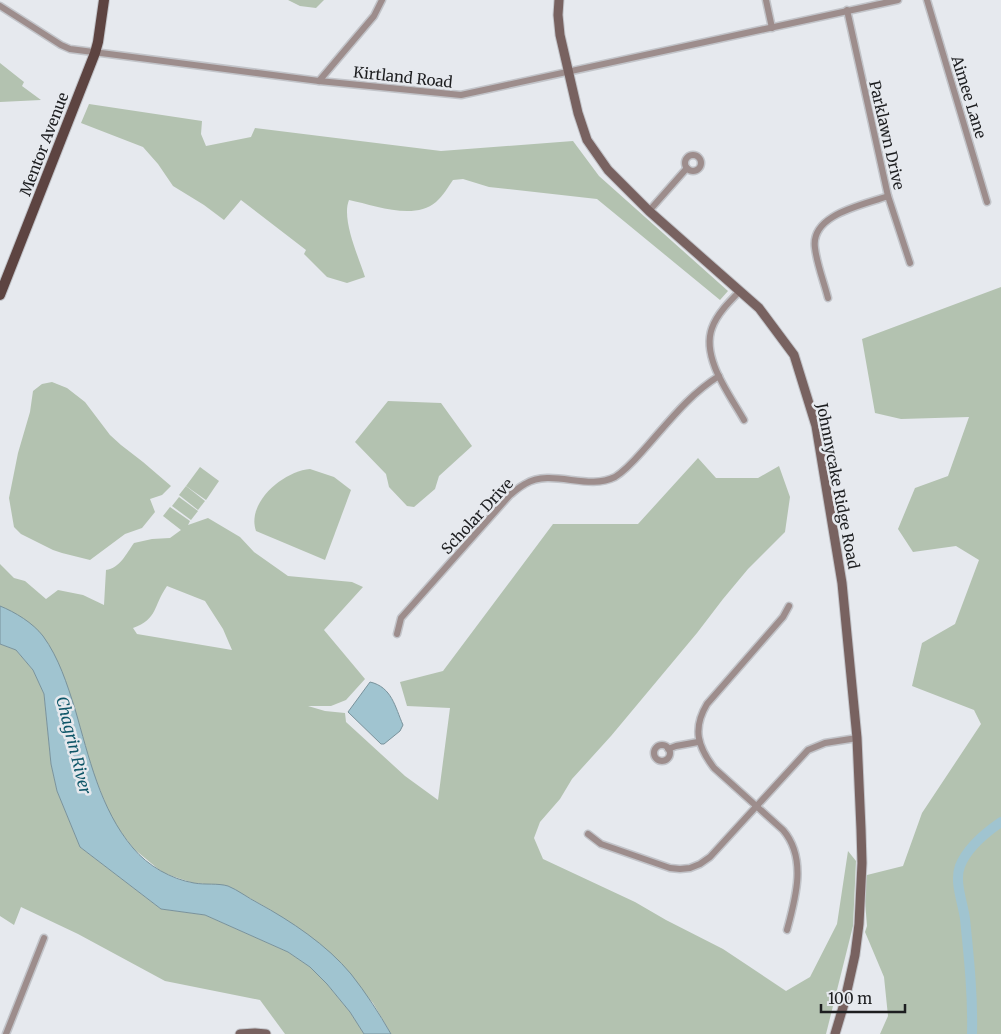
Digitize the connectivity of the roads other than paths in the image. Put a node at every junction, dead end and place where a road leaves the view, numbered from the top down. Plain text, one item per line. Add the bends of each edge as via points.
1 (104, 0) edge
2 (382, 0) edge
3 (559, 0) edge
4 (766, 0) edge
5 (898, 0) edge
6 (927, 0) edge
7 (0, 6) edge
8 (847, 10) junction
9 (772, 28) junction
10 (95, 53) junction
11 (568, 71) junction
12 (319, 81) junction
13 (687, 168) dead end
14 (888, 196) junction
15 (987, 202) dead end
16 (649, 211) junction
17 (910, 263) dead end
18 (740, 291) junction
19 (0, 296) edge
20 (828, 298) dead end
21 (719, 376) junction
22 (744, 420) dead end
23 (789, 606) dead end
24 (397, 634) dead end
25 (857, 738) junction
26 (698, 742) junction
27 (668, 750) dead end
28 (756, 806) junction
29 (588, 834) dead end
30 (787, 930) dead end
31 (44, 938) dead end
32 (6, 1034) edge
33 (240, 1034) edge
34 (266, 1034) edge
35 (835, 1034) edge

1 - 10 main road, Mentor Avenue
2 - 12 street via 374,16
3 - 11 main road, Johnnycake Ridge Road via 560,35
4 - 9 street
5 - 8 street, Kirtland Road
6 - 15 street, Aimee Lane
7 - 10 street, Kirtland Road via 61,45
8 - 9 street, Kirtland Road
8 - 14 street, Parklawn Drive
9 - 11 street, Kirtland Road
10 - 12 street, Kirtland Road
10 - 19 main road, Mentor Avenue
11 - 12 street, Kirtland Road via 461,95
11 - 16 main road, Johnnycake Ridge Road via 587,140 608,170
13 - 16 street
14 - 17 street, Parklawn Drive
14 - 20 street via 835,214 820,227 814,246
16 - 18 main road, Johnnycake Ridge Road
18 - 21 street via 712,329 709,345
18 - 25 main road, Johnnycake Ridge Road via 759,308 794,355 816,426 842,583
21 - 22 street
21 - 24 street, Scholar Drive via 688,399 628,467 613,478 593,482 540,479 525,483 401,618
23 - 26 street via 783,617 706,704 700,717
25 - 28 street via 825,743 808,750
25 - 35 main road, Johnnycake Ridge Road via 862,863 859,924
26 - 27 street
26 - 28 street via 714,768
28 - 29 street via 710,857 690,868 657,865 601,844
28 - 30 street via 783,830 795,849 795,893
31 - 32 street
33 - 34 main road

